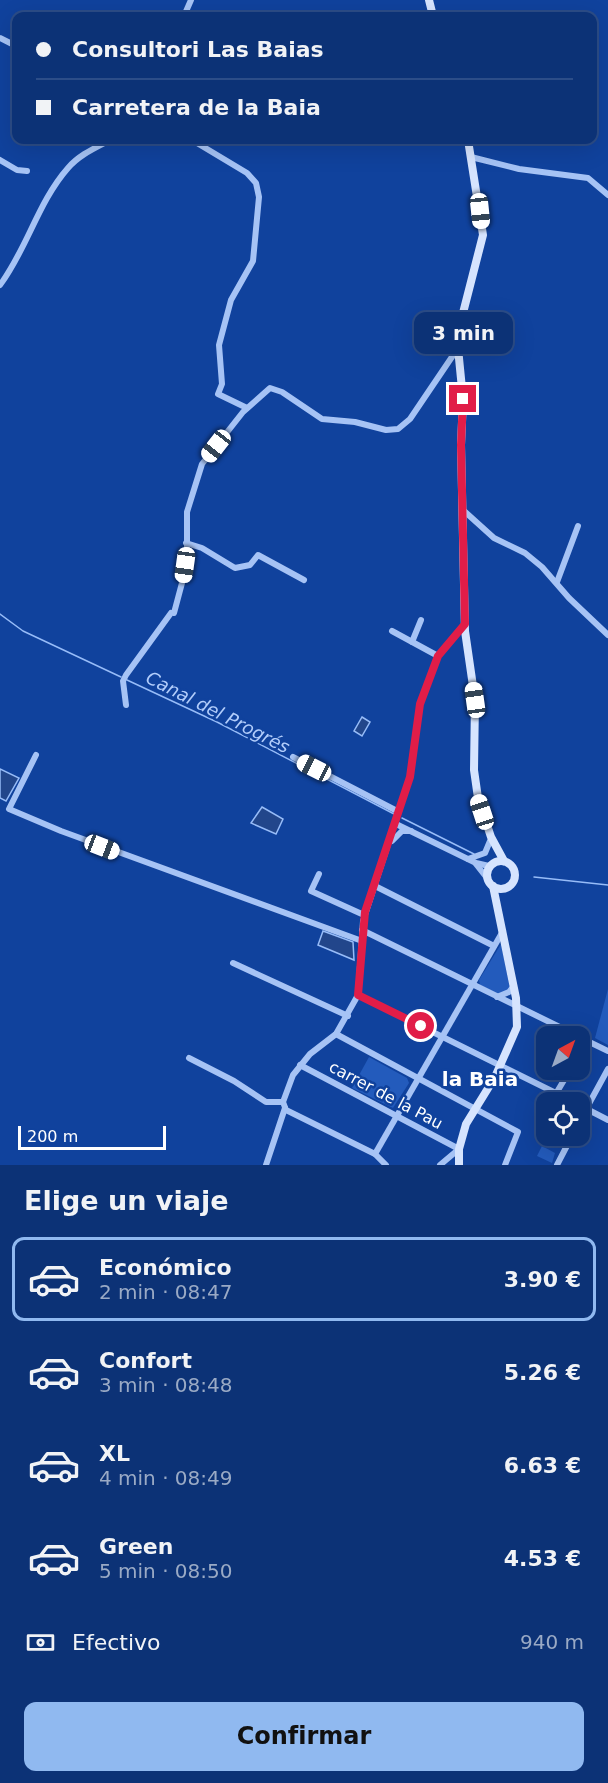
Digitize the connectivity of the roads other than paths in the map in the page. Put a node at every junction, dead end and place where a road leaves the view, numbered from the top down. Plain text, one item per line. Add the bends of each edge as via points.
1 (103, 144) edge
2 (199, 144) edge
3 (469, 144) edge
4 (471, 157) junction
5 (0, 160) edge
6 (27, 171) dead end
7 (608, 195) edge
8 (0, 285) edge
9 (458, 348) junction
10 (247, 408) junction
11 (463, 510) junction
12 (578, 526) dead end
13 (186, 543) junction
14 (304, 580) dead end
15 (557, 582) junction
16 (421, 620) dead end
17 (465, 624) junction
18 (392, 631) dead end
19 (608, 635) edge
20 (412, 642) junction
21 (438, 656) junction
22 (126, 705) dead end
23 (36, 755) dead end
24 (293, 757) dead end
25 (399, 812) junction
26 (396, 825) junction
27 (415, 831) junction
28 (490, 839) junction
29 (390, 843) junction
30 (468, 859) junction
31 (504, 861) junction
32 (476, 863) junction
33 (491, 865) junction
34 (319, 874) dead end
35 (487, 878) junction
36 (375, 886) junction
37 (492, 886) junction
38 (505, 889) junction
39 (499, 906) junction
40 (364, 915) junction
41 (362, 930) junction
42 (503, 930) junction
43 (362, 940) junction
44 (494, 946) junction
45 (233, 963) dead end
46 (473, 984) junction
47 (513, 987) junction
48 (358, 995) junction
49 (497, 997) junction
50 (517, 1007) junction
51 (529, 1013) junction
52 (348, 1016) junction
53 (556, 1026) edge
54 (517, 1028) junction
55 (336, 1034) junction
56 (442, 1037) junction
57 (590, 1042) edge
58 (608, 1051) edge
59 (189, 1058) dead end
60 (300, 1065) junction
61 (500, 1066) junction
62 (608, 1069) edge
63 (418, 1079) junction
64 (552, 1092) edge
65 (590, 1102) edge
66 (285, 1106) junction
67 (475, 1109) junction
68 (590, 1111) edge
69 (397, 1116) junction
70 (608, 1120) edge
71 (567, 1146) edge
72 (459, 1149) junction
73 (375, 1154) junction
74 (559, 1164) edge
75 (266, 1165) edge
76 (386, 1165) edge
77 (440, 1165) edge
78 (459, 1165) edge
79 (505, 1165) edge

1 - 8 street via 83,155 59,180
2 - 10 street via 247,173 256,183 259,197 253,261 231,300 219,345 222,384 218,394
3 - 4 main road
4 - 7 street via 519,169 588,178
4 - 9 main road via 483,235
5 - 6 street via 16,170
9 - 10 street via 410,418 398,429 322,419 270,388
9 - 11 main road via 463,399
10 - 13 street via 202,464 187,512
11 - 15 street via 494,538 525,553
11 - 17 main road
12 - 15 street
13 - 14 street via 235,568 250,565 258,555
13 - 22 street via 182,583 172,613 126,675
15 - 19 street
16 - 20 street
17 - 21 street
17 - 28 main road via 475,700 474,770
18 - 20 street
20 - 21 street
21 - 25 street via 420,704 410,777
23 - 43 street via 9,809
24 - 25 street
25 - 26 street
26 - 27 street
26 - 29 street
27 - 29 street via 402,831
27 - 30 street
28 - 30 street via 485,853
28 - 31 main road
28 - 33 main road
29 - 36 street
30 - 32 street
31 - 33 main road
31 - 38 main road via 513,866 515,878
32 - 33 street
32 - 35 street
33 - 35 main road
34 - 40 street via 311,891
35 - 37 main road
36 - 40 street
36 - 44 street
37 - 38 main road
37 - 39 main road
38 - 39 main road
39 - 42 main road
40 - 41 street
41 - 43 street
41 - 46 street
42 - 44 street
42 - 47 main road
43 - 48 street
44 - 46 street
45 - 52 street
46 - 49 street
46 - 56 street
47 - 49 street
47 - 50 main road
48 - 52 street
48 - 56 street
49 - 50 street
50 - 51 street
50 - 54 main road
51 - 53 street
51 - 54 street
52 - 55 street
54 - 61 main road
55 - 60 street
55 - 63 street
56 - 61 street
56 - 63 street
57 - 58 street
59 - 66 street via 266,1102
60 - 66 street via 286,1088
60 - 69 street, carrer de la Pau
61 - 64 street
61 - 67 main road
62 - 65 street
63 - 67 street
63 - 69 street
66 - 73 street
66 - 75 street
67 - 72 main road
67 - 79 street via 518,1132
68 - 70 street
69 - 72 street, carrer de la Pau
69 - 73 street
71 - 74 street
72 - 77 street
72 - 78 main road
73 - 76 street

